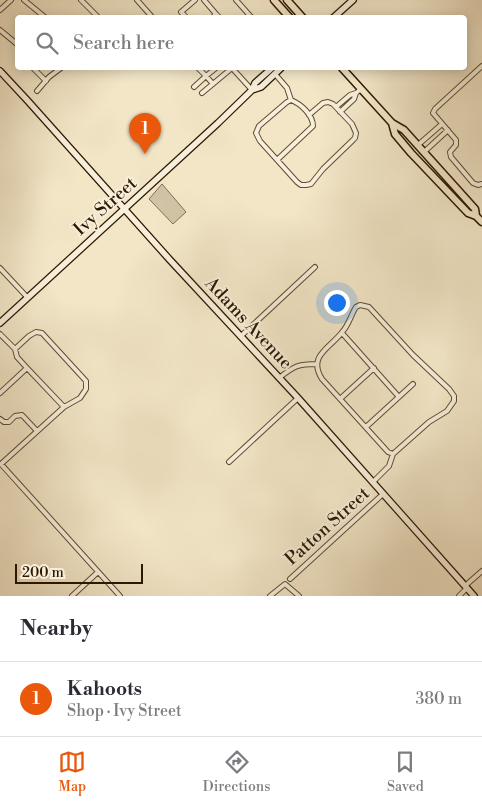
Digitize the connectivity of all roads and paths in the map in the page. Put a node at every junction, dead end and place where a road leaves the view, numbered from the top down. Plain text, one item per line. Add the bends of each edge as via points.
1 (11, 0) edge
2 (24, 0) edge
3 (81, 0) edge
4 (137, 0) edge
5 (195, 0) edge
6 (204, 0) edge
7 (236, 0) edge
8 (274, 0) edge
9 (287, 0) edge
10 (353, 0) edge
11 (0, 10) edge
12 (42, 15) edge
13 (96, 15) edge
14 (150, 15) edge
15 (184, 15) edge
16 (217, 15) edge
17 (249, 15) edge
18 (287, 15) edge
19 (300, 15) edge
20 (336, 15) edge
21 (0, 30) edge
22 (15, 42) edge
23 (482, 66) edge
24 (35, 70) edge
25 (58, 70) edge
26 (200, 70) edge
27 (214, 70) edge
28 (230, 70) edge
29 (234, 70) edge
30 (343, 70) edge
31 (0, 71) edge
32 (273, 71) edge
33 (206, 76) junction
34 (46, 81) junction
35 (213, 84) junction
36 (194, 87) dead end
37 (252, 90) junction
38 (37, 91) dead end
39 (359, 91) junction
40 (202, 93) dead end
41 (291, 100) junction
42 (336, 107) junction
43 (340, 112) junction
44 (309, 115) junction
45 (392, 123) junction
46 (442, 124) junction
47 (448, 130) junction
48 (434, 132) junction
49 (439, 138) junction
50 (418, 145) junction
51 (424, 152) junction
52 (411, 153) junction
53 (276, 160) junction
54 (436, 166) junction
55 (482, 184) edge
56 (124, 209) junction
57 (482, 211) edge
58 (476, 216) junction
59 (482, 222) edge
60 (315, 267) dead end
61 (0, 269) edge
62 (27, 298) junction
63 (0, 323) edge
64 (342, 333) junction
65 (0, 334) edge
66 (241, 336) junction
67 (15, 349) junction
68 (317, 364) junction
69 (26, 368) junction
70 (374, 368) junction
71 (280, 378) junction
72 (413, 384) dead end
73 (0, 393) edge
74 (399, 397) junction
75 (298, 398) junction
76 (340, 399) junction
77 (64, 407) junction
78 (0, 419) edge
79 (366, 427) junction
80 (37, 431) junction
81 (393, 454) junction
82 (229, 462) dead end
83 (1, 464) edge
84 (373, 482) junction
85 (383, 494) junction
86 (482, 571) edge
87 (98, 572) junction
88 (290, 579) dead end
89 (466, 587) junction
90 (72, 596) edge
91 (120, 596) edge
92 (270, 596) edge
93 (299, 596) edge
94 (459, 596) edge
95 (474, 596) edge

1 - 11 street
2 - 12 street
3 - 13 street
4 - 14 street
5 - 15 street via 181,12
6 - 16 street
7 - 17 street
8 - 18 main road
9 - 19 main road
10 - 20 street
21 - 22 street
23 - 46 street via 433,111
24 - 34 street
25 - 34 street
26 - 33 street
27 - 33 street
28 - 35 street
29 - 37 street
30 - 39 main road
31 - 56 street, Adams Avenue
32 - 37 street, Ivy Street via 261,87
32 - 41 street via 288,89
33 - 35 street
33 - 36 street
34 - 38 street
35 - 40 street
37 - 56 street, Ivy Street
39 - 42 street
39 - 43 street
39 - 45 main road
41 - 44 street
41 - 53 street via 257,130 260,141
42 - 43 street
42 - 44 street via 323,103
43 - 53 street via 352,124 355,138 311,184 306,186 297,182
44 - 53 street via 313,126
45 - 50 main road
45 - 52 main road via 395,134
46 - 47 street
46 - 48 street
47 - 49 street
47 - 55 street via 456,141 451,157 473,183
48 - 49 street
48 - 50 street
49 - 51 street
50 - 51 main road
51 - 54 main road
52 - 54 main road via 416,150 428,163
52 - 58 main road via 468,213
54 - 58 main road via 475,209
56 - 62 street, Ivy Street
56 - 66 street, Adams Avenue
57 - 58 street
58 - 59 main road
60 - 66 street
61 - 62 street
62 - 63 street, Ivy Street
64 - 68 street via 321,355
64 - 70 street
64 - 81 street via 356,307 369,307 454,396 447,411 429,422
65 - 67 street
66 - 71 street, Adams Avenue
67 - 69 street
67 - 77 street via 36,332 42,333 86,382 80,398
68 - 71 street via 296,366
68 - 76 street via 318,373
69 - 73 street
69 - 77 street
70 - 74 street
70 - 76 street
71 - 75 street, Adams Avenue
72 - 74 street
74 - 79 street
75 - 82 street
75 - 84 street, Adams Avenue
76 - 79 street
77 - 80 street
78 - 80 street via 9,422 22,415
79 - 81 street
80 - 83 street
81 - 84 street via 387,469
83 - 87 street
84 - 85 street, Adams Avenue
85 - 88 street, Patton Street
85 - 89 street, Adams Avenue
86 - 89 street
87 - 90 street
87 - 91 street
89 - 94 street
89 - 95 street, Adams Avenue
92 - 93 street, Patton Street via 285,584

